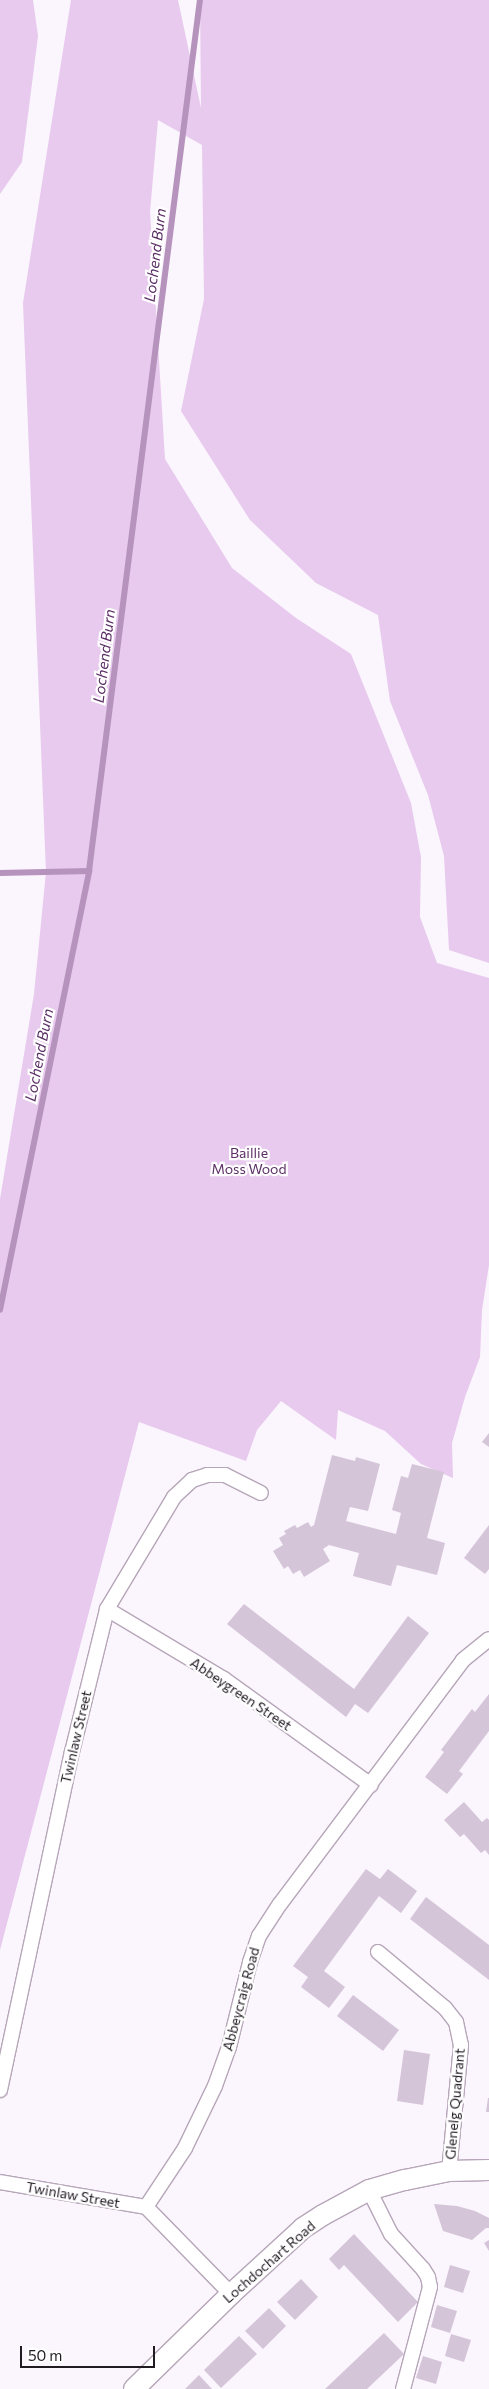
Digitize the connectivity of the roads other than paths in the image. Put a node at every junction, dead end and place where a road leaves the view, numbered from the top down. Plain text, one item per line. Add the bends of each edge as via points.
1 (261, 1493) dead end
2 (108, 1609) junction
3 (489, 1639) edge
4 (371, 1785) junction
5 (378, 1952) dead end
6 (0, 2090) edge
7 (489, 2170) edge
8 (449, 2172) junction
9 (0, 2182) edge
10 (369, 2190) junction
11 (146, 2207) junction
12 (231, 2294) junction
13 (134, 2389) edge
14 (403, 2389) edge

1 - 2 street, Twinlaw Street via 226,1475 207,1475 192,1480 174,1497
2 - 4 street, Abbeygreen Street via 224,1679
2 - 6 street, Twinlaw Street via 72,1752
3 - 4 street, Abbeycraig Road via 463,1660
4 - 11 street, Abbeycraig Road via 259,1936 215,2086 185,2148
5 - 8 street, Glenelg Quadrant via 445,2008 456,2022 461,2045
7 - 8 street, Lochdochart Road
8 - 10 street, Lochdochart Road
9 - 11 street, Twinlaw Street
10 - 12 street, Lochdochart Road via 303,2228
10 - 14 street via 391,2234 423,2269 430,2287
11 - 12 street
12 - 13 street, Lochdochart Road

